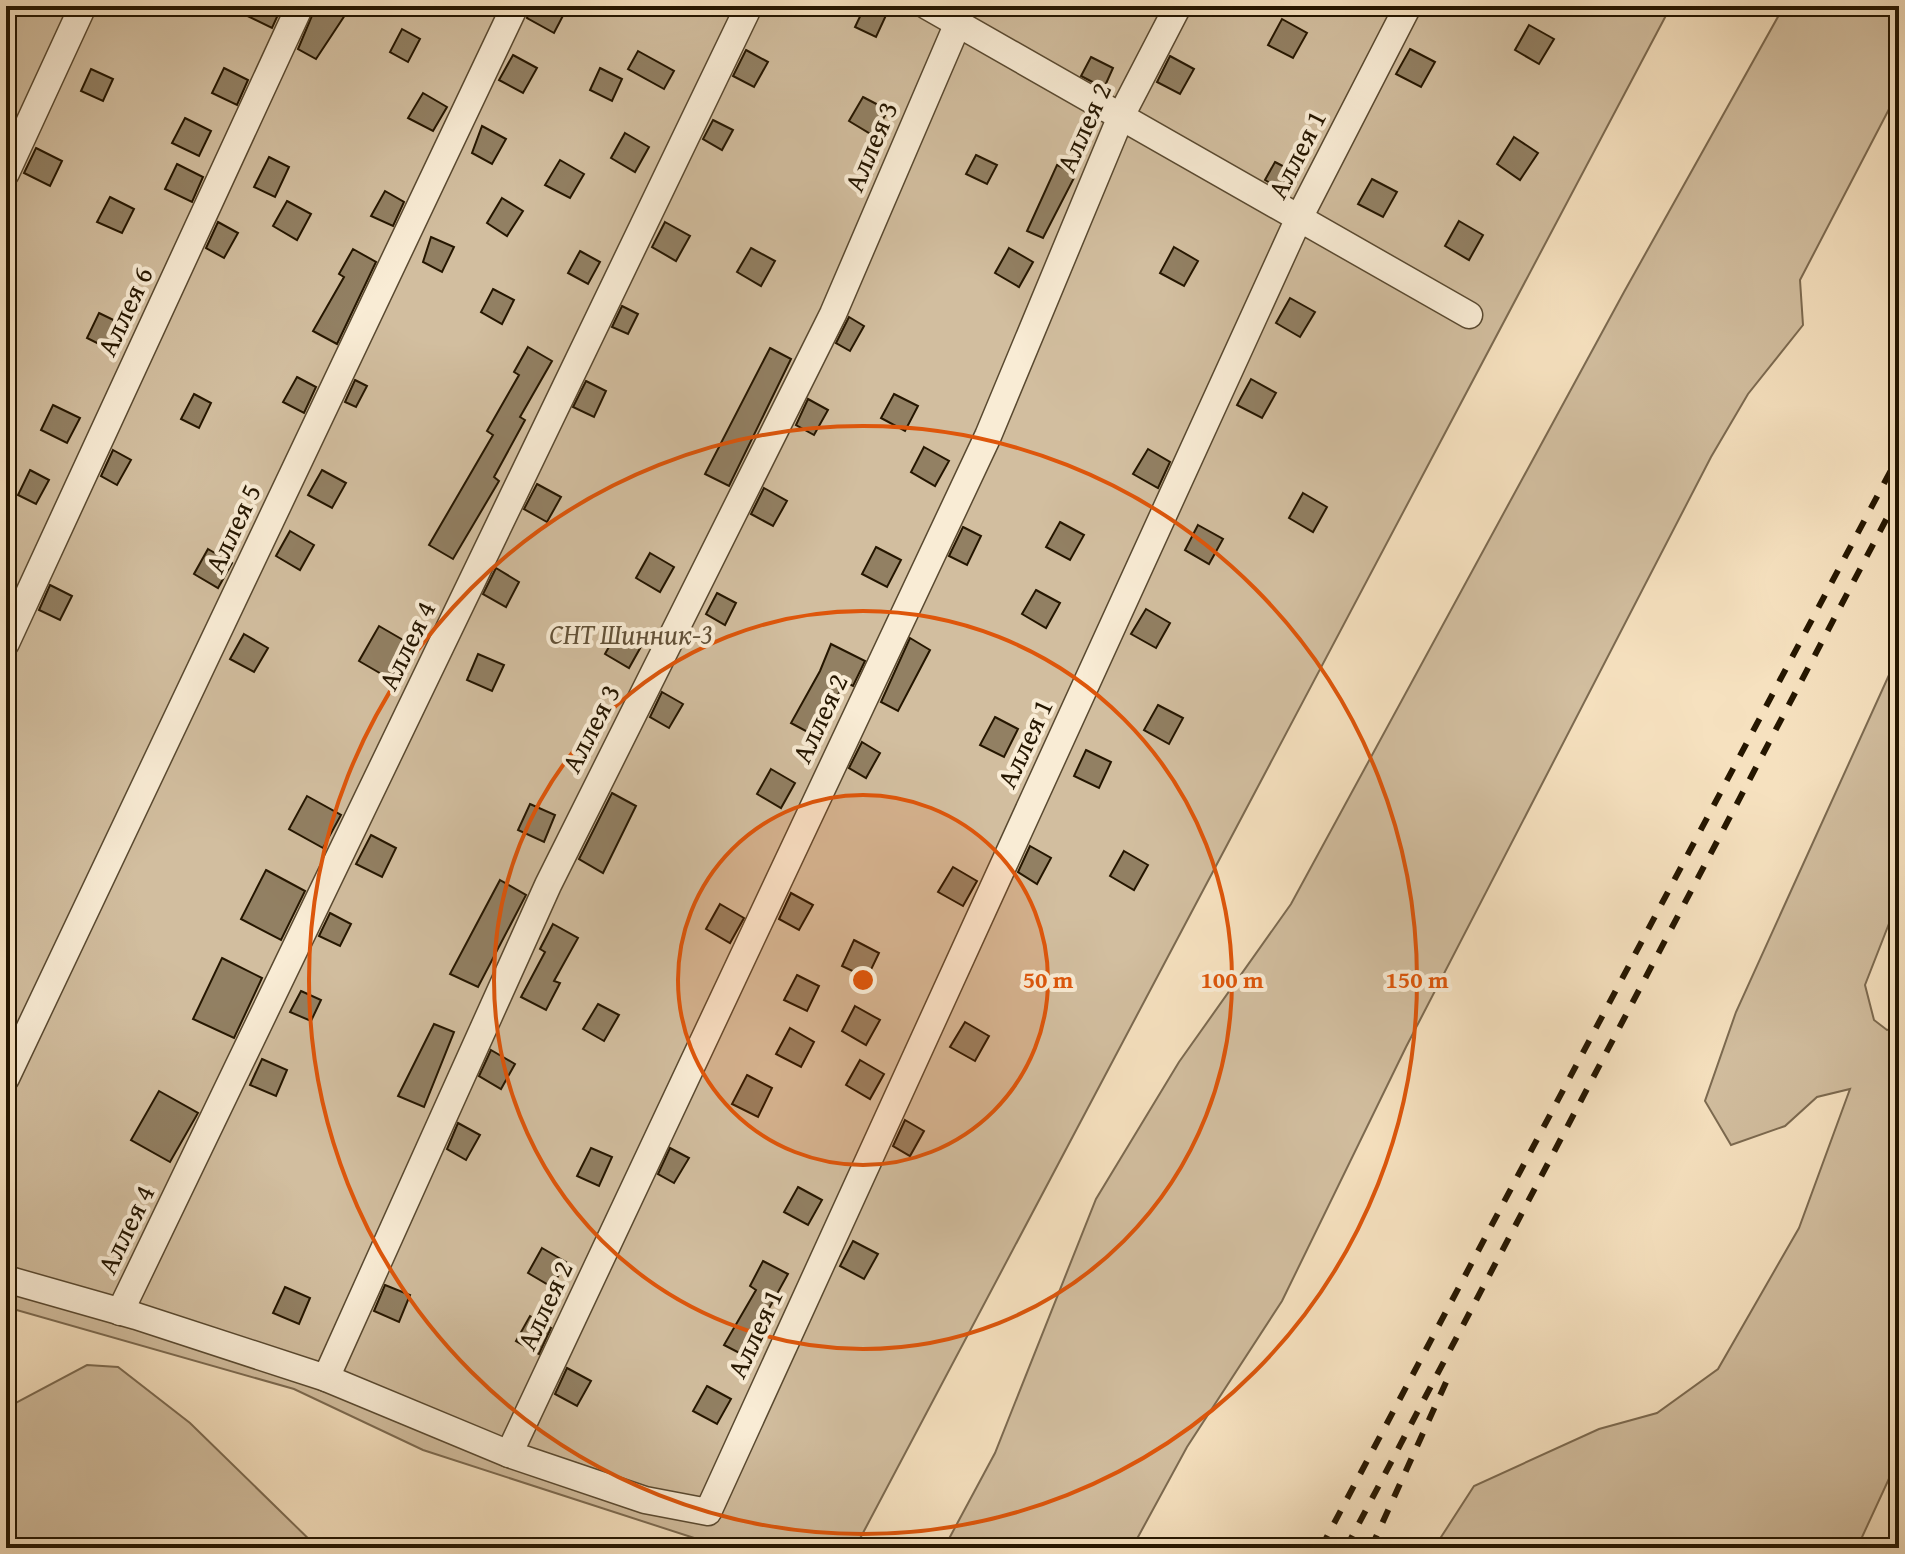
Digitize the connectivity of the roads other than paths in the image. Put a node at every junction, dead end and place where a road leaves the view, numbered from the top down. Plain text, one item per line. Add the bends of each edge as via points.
1 (83, 6) edge
2 (300, 6) edge
3 (515, 6) edge
4 (749, 6) edge
5 (1178, 6) edge
6 (1408, 6) edge
7 (942, 12) edge
8 (1122, 114) junction
9 (6, 173) edge
10 (1299, 218) junction
11 (1469, 315) dead end
12 (6, 643) edge
13 (6, 1078) edge
14 (6, 1279) edge
15 (120, 1312) junction
16 (326, 1378) junction
17 (509, 1454) junction

1 - 9 lane
2 - 12 lane, Аллея 6
3 - 13 lane, Аллея 5
4 - 15 lane, Аллея 4
5 - 8 lane, Аллея 2
6 - 10 lane, Аллея 1
7 - 8 lane
7 - 16 lane, Аллея 3 via 833,314 548,885
8 - 10 lane
8 - 17 lane, Аллея 2 via 988,436
10 - 11 lane
10 - 17 lane, Аллея 1 via 708,1512 645,1500
14 - 15 lane
15 - 16 lane
16 - 17 lane

